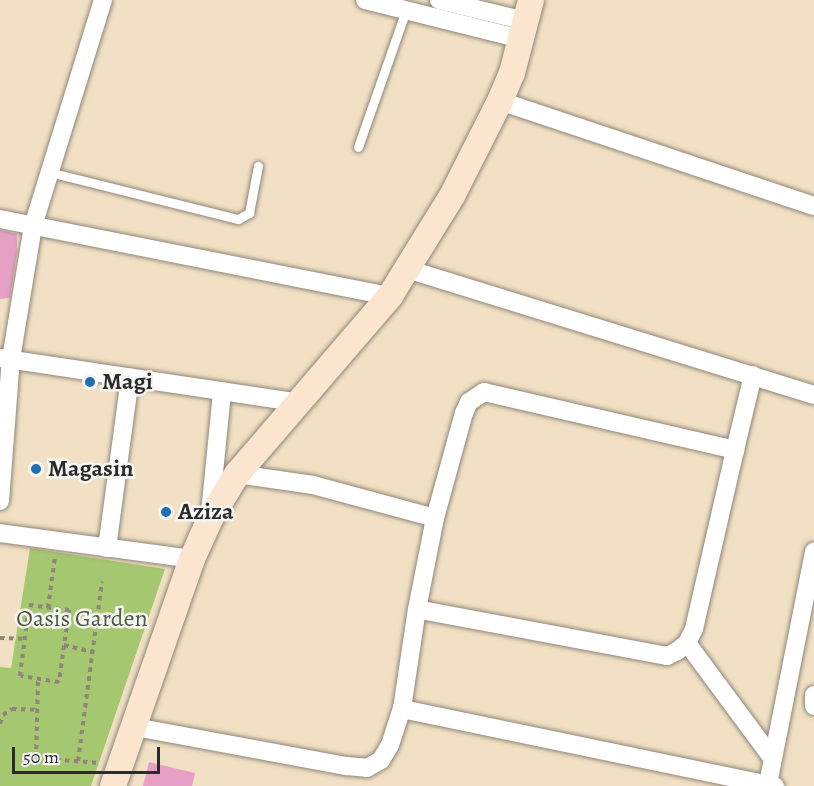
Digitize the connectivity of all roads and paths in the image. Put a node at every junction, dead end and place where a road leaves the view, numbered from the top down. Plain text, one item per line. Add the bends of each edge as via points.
1 (103, 0) edge
2 (365, 0) edge
3 (439, 0) edge
4 (406, 10) junction
5 (526, 20) edge
6 (500, 101) junction
7 (358, 147) dead end
8 (258, 166) dead end
9 (49, 172) junction
10 (814, 206) edge
11 (0, 219) edge
12 (33, 226) junction
13 (407, 269) junction
14 (390, 296) junction
15 (6, 358) edge
16 (753, 375) junction
17 (130, 378) junction
18 (222, 392) junction
19 (814, 395) edge
20 (300, 403) junction
21 (735, 450) junction
22 (237, 474) junction
23 (0, 501) edge
24 (435, 518) junction
25 (210, 519) junction
26 (0, 533) edge
27 (58, 541) junction
28 (107, 548) junction
29 (814, 550) edge
30 (192, 559) junction
31 (102, 582) dead end
32 (48, 608) junction
33 (417, 609) junction
34 (0, 638) edge
35 (25, 639) junction
36 (687, 643) junction
37 (64, 645) junction
38 (93, 652) junction
39 (38, 679) junction
40 (814, 694) edge
41 (814, 706) edge
42 (402, 709) junction
43 (36, 710) junction
44 (0, 724) edge
45 (135, 727) junction
46 (36, 758) dead end
47 (772, 758) junction
48 (47, 759) dead end
49 (78, 761) junction
50 (117, 776) edge
51 (772, 785) edge

1 - 9 street
2 - 4 street
3 - 5 street
4 - 5 street
4 - 7 lane
5 - 6 street
6 - 10 street
6 - 13 street via 452,196
8 - 9 lane via 249,213 238,219
9 - 12 street
11 - 12 street
12 - 14 street
12 - 15 street
13 - 14 street
13 - 16 street
14 - 20 street
15 - 17 street
15 - 23 street
16 - 19 street
16 - 21 street
17 - 18 street
17 - 28 street
18 - 20 street
18 - 25 street
20 - 22 street
21 - 24 street via 484,392 469,402 464,413
21 - 36 street via 694,629
22 - 24 street via 313,485
22 - 25 street
24 - 33 street
25 - 30 street
26 - 27 street
27 - 28 street
27 - 32 path
28 - 30 street
29 - 47 street
30 - 45 street
31 - 38 path
32 - 35 path via 30,605
32 - 37 path via 69,610
33 - 36 street via 668,656
33 - 42 street
34 - 35 path
35 - 39 path via 20,676
36 - 47 street
37 - 38 path
37 - 39 path via 59,682
38 - 49 path
39 - 43 path
40 - 41 street
42 - 45 street via 390,745 381,760 367,768
42 - 51 street
43 - 44 path via 12,708
43 - 46 path
45 - 50 street
47 - 51 street
48 - 49 path
49 - 50 path

